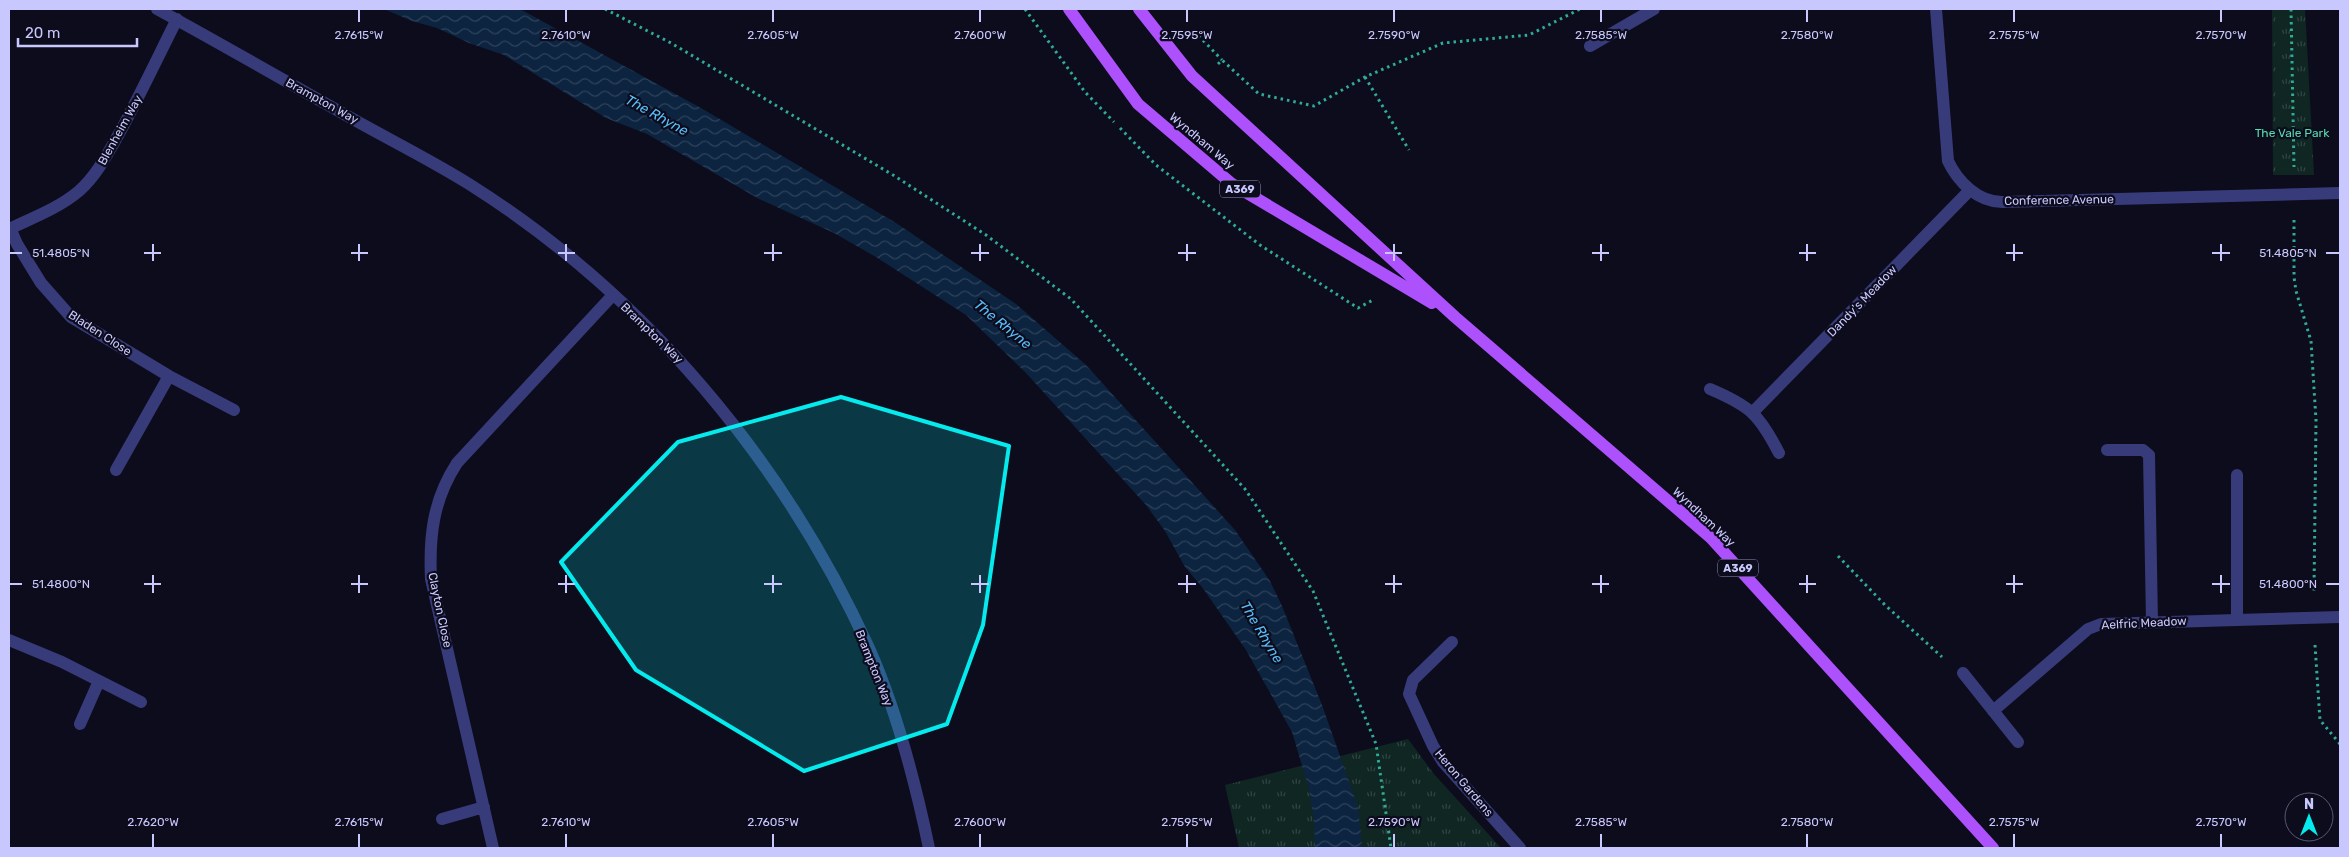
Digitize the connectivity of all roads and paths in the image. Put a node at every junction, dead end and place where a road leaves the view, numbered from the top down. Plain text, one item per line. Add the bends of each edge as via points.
1 (157, 9) edge
2 (605, 9) edge
3 (1025, 9) edge
4 (1069, 9) edge
5 (1139, 9) edge
6 (1580, 9) edge
7 (1654, 9) edge
8 (1936, 9) edge
9 (2291, 9) edge
10 (176, 20) junction
11 (1193, 30) dead end
12 (1590, 46) dead end
13 (1222, 60) dead end
14 (1410, 150) dead end
15 (1970, 190) junction
16 (2294, 194) junction
17 (2340, 194) edge
18 (10, 228) edge
19 (1401, 284) junction
20 (612, 296) junction
21 (1455, 317) junction
22 (170, 376) junction
23 (1710, 388) dead end
24 (234, 410) dead end
25 (1753, 412) junction
26 (2107, 450) dead end
27 (1779, 453) dead end
28 (116, 470) dead end
29 (2237, 475) dead end
30 (1838, 556) dead end
31 (2340, 617) edge
32 (2313, 618) junction
33 (2236, 620) junction
34 (2152, 622) junction
35 (9, 640) edge
36 (1452, 642) dead end
37 (1963, 673) joint
38 (99, 681) junction
39 (141, 702) dead end
40 (1993, 711) junction
41 (80, 724) dead end
42 (2018, 742) dead end
43 (2340, 744) edge
44 (484, 807) junction
45 (442, 819) dead end
46 (493, 848) edge
47 (929, 848) edge
48 (1391, 848) edge
49 (1520, 848) edge
50 (1993, 848) edge

1 - 10 street, Brampton Way
2 - 48 path via 671,43 893,174 986,235 1071,299 1245,489 1314,591 1376,744
3 - 19 path via 1085,92 1156,165 1260,245 1358,308
4 - 19 main road, Wyndham Way / A369 via 1138,104 1232,184
5 - 21 main road, Wyndham Way / A369 via 1192,76
6 - 14 path via 1529,35 1443,43 1365,77
7 - 12 street
8 - 15 street, Conference Avenue via 1948,161
9 - 16 path
10 - 18 street, Blenheim Way via 128,116 92,177 58,206
10 - 20 street, Brampton Way via 470,184 541,235
11 - 13 path
15 - 16 street, Conference Avenue via 1994,202
15 - 25 street, Dandy's Meadow
16 - 17 street, Conference Avenue
16 - 32 path via 2294,277 2311,341 2316,420
18 - 22 street, Bladen Close via 41,283 71,317
19 - 21 main road, Wyndham Way / A369
20 - 44 street, Clayton Close via 457,463 439,495 430,536 431,579
20 - 47 street, Brampton Way via 683,363 742,434 825,565 884,685
21 - 50 main road, Wyndham Way / A369 via 1711,538
22 - 24 street, Bladen Close
22 - 28 street
23 - 25 street
25 - 27 street
26 - 34 street via 2143,450 2149,455
29 - 33 street
30 - 37 path via 1885,605
31 - 32 street, Aelfric Meadow
32 - 33 street, Aelfric Meadow
32 - 43 path via 2320,720
33 - 34 street, Aelfric Meadow
34 - 40 street, Aelfric Meadow via 2101,624 2088,629
35 - 38 street via 46,654
36 - 49 street, Heron Gardens via 1413,680 1409,694 1443,762
37 - 40 street
38 - 39 street
38 - 41 street
40 - 42 street
44 - 45 street
44 - 46 street, Clayton Close

